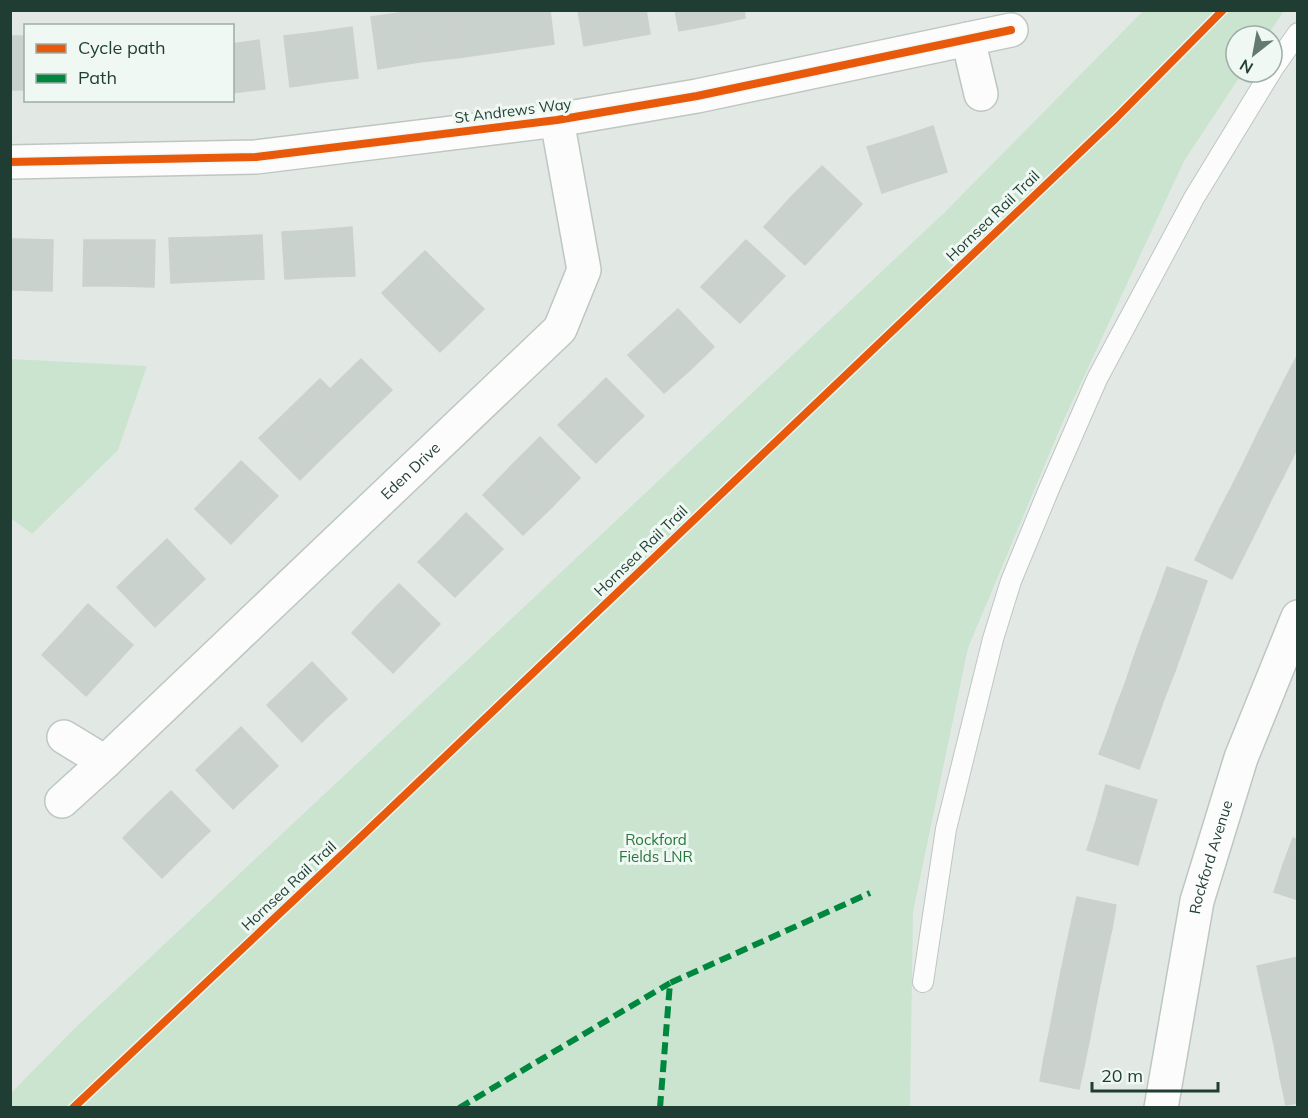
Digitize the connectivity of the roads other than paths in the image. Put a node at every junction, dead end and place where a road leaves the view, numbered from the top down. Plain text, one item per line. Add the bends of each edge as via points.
1 (1011, 30) dead end
2 (1298, 33) edge
3 (968, 39) junction
4 (1284, 53) edge
5 (1263, 84) edge
6 (981, 94) dead end
7 (557, 120) junction
8 (10, 162) edge
9 (1298, 617) edge
10 (64, 737) dead end
11 (105, 762) junction
12 (62, 801) dead end
13 (923, 982) dead end
14 (1161, 1107) edge

1 - 3 street, St Andrews Way
2 - 4 lane
3 - 6 street
3 - 7 street, St Andrews Way via 697,96
5 - 13 lane via 1194,198 1097,379 1011,581 946,829
7 - 8 street, St Andrews Way via 256,157
7 - 11 street, Eden Drive via 584,270 560,329
9 - 14 street, Rockford Avenue via 1241,758 1197,901
10 - 11 street
11 - 12 street, Eden Drive

